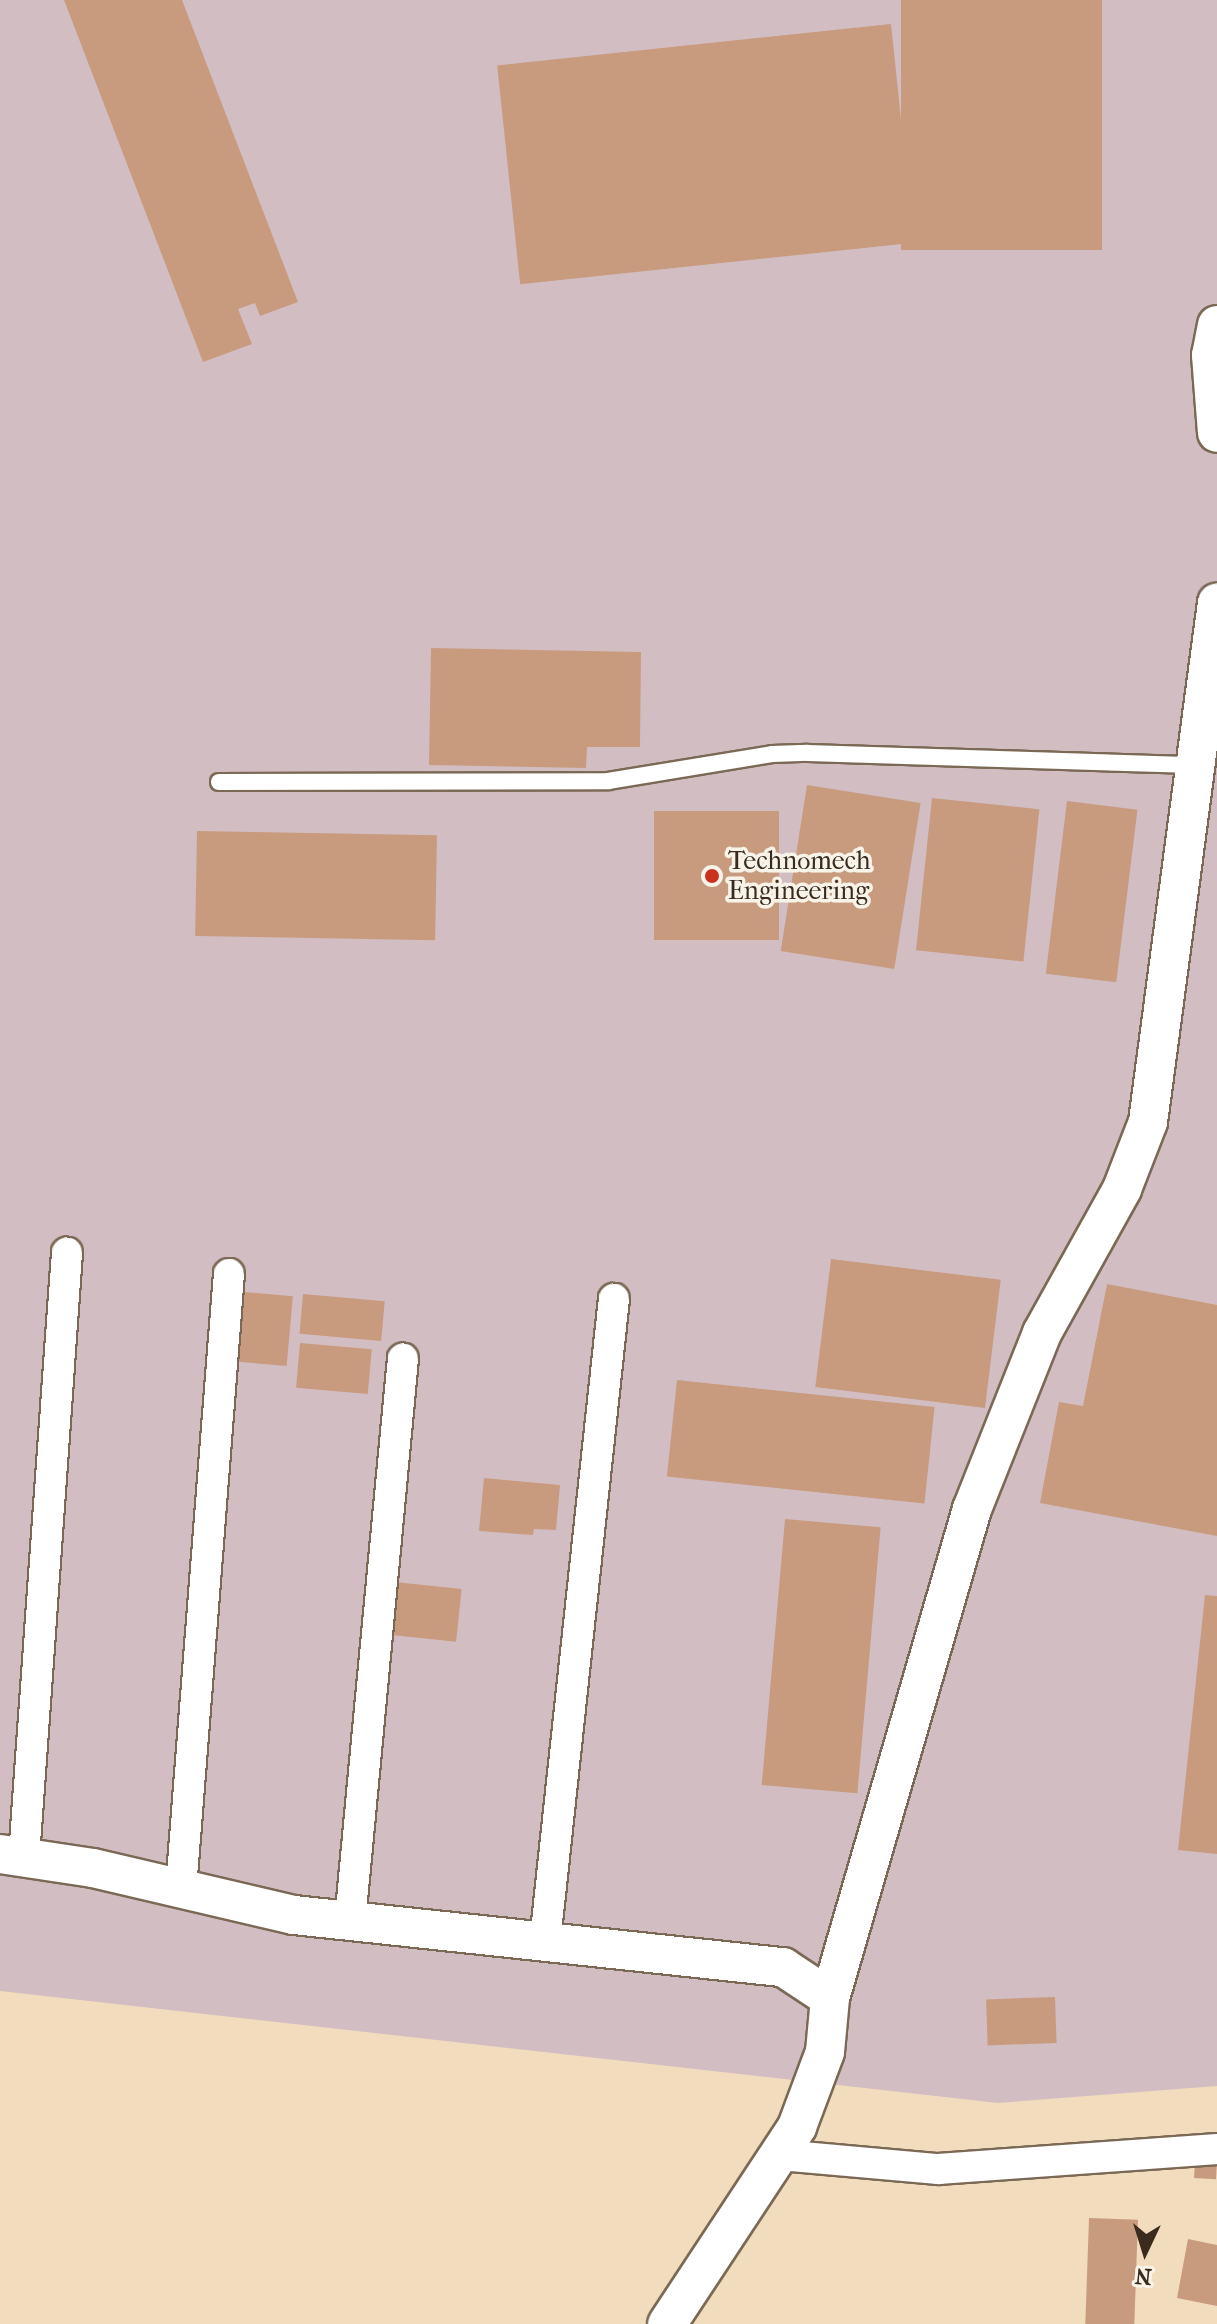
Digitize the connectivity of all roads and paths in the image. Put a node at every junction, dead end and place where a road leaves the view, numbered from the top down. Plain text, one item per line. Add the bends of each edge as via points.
1 (1217, 325) edge
2 (1217, 433) edge
3 (1217, 603) edge
4 (1194, 765) junction
5 (219, 782) dead end
6 (67, 1253) dead end
7 (229, 1274) dead end
8 (614, 1299) dead end
9 (403, 1358) dead end
10 (12, 1856) edge
11 (181, 1889) junction
12 (350, 1921) junction
13 (545, 1941) junction
14 (830, 1998) junction
15 (1217, 2149) edge
16 (780, 2155) junction
17 (667, 2324) edge

1 - 2 street via 1211,355
3 - 4 street
4 - 5 lane via 796,754 608,781
4 - 14 street via 1148,1122 1122,1189 1042,1333 972,1509
6 - 10 street
7 - 11 street
8 - 13 street
9 - 12 street
10 - 11 street
11 - 12 street via 294,1915
12 - 13 street
13 - 14 street via 783,1967
14 - 16 street via 825,2052 797,2127
15 - 16 street via 938,2169
16 - 17 street

